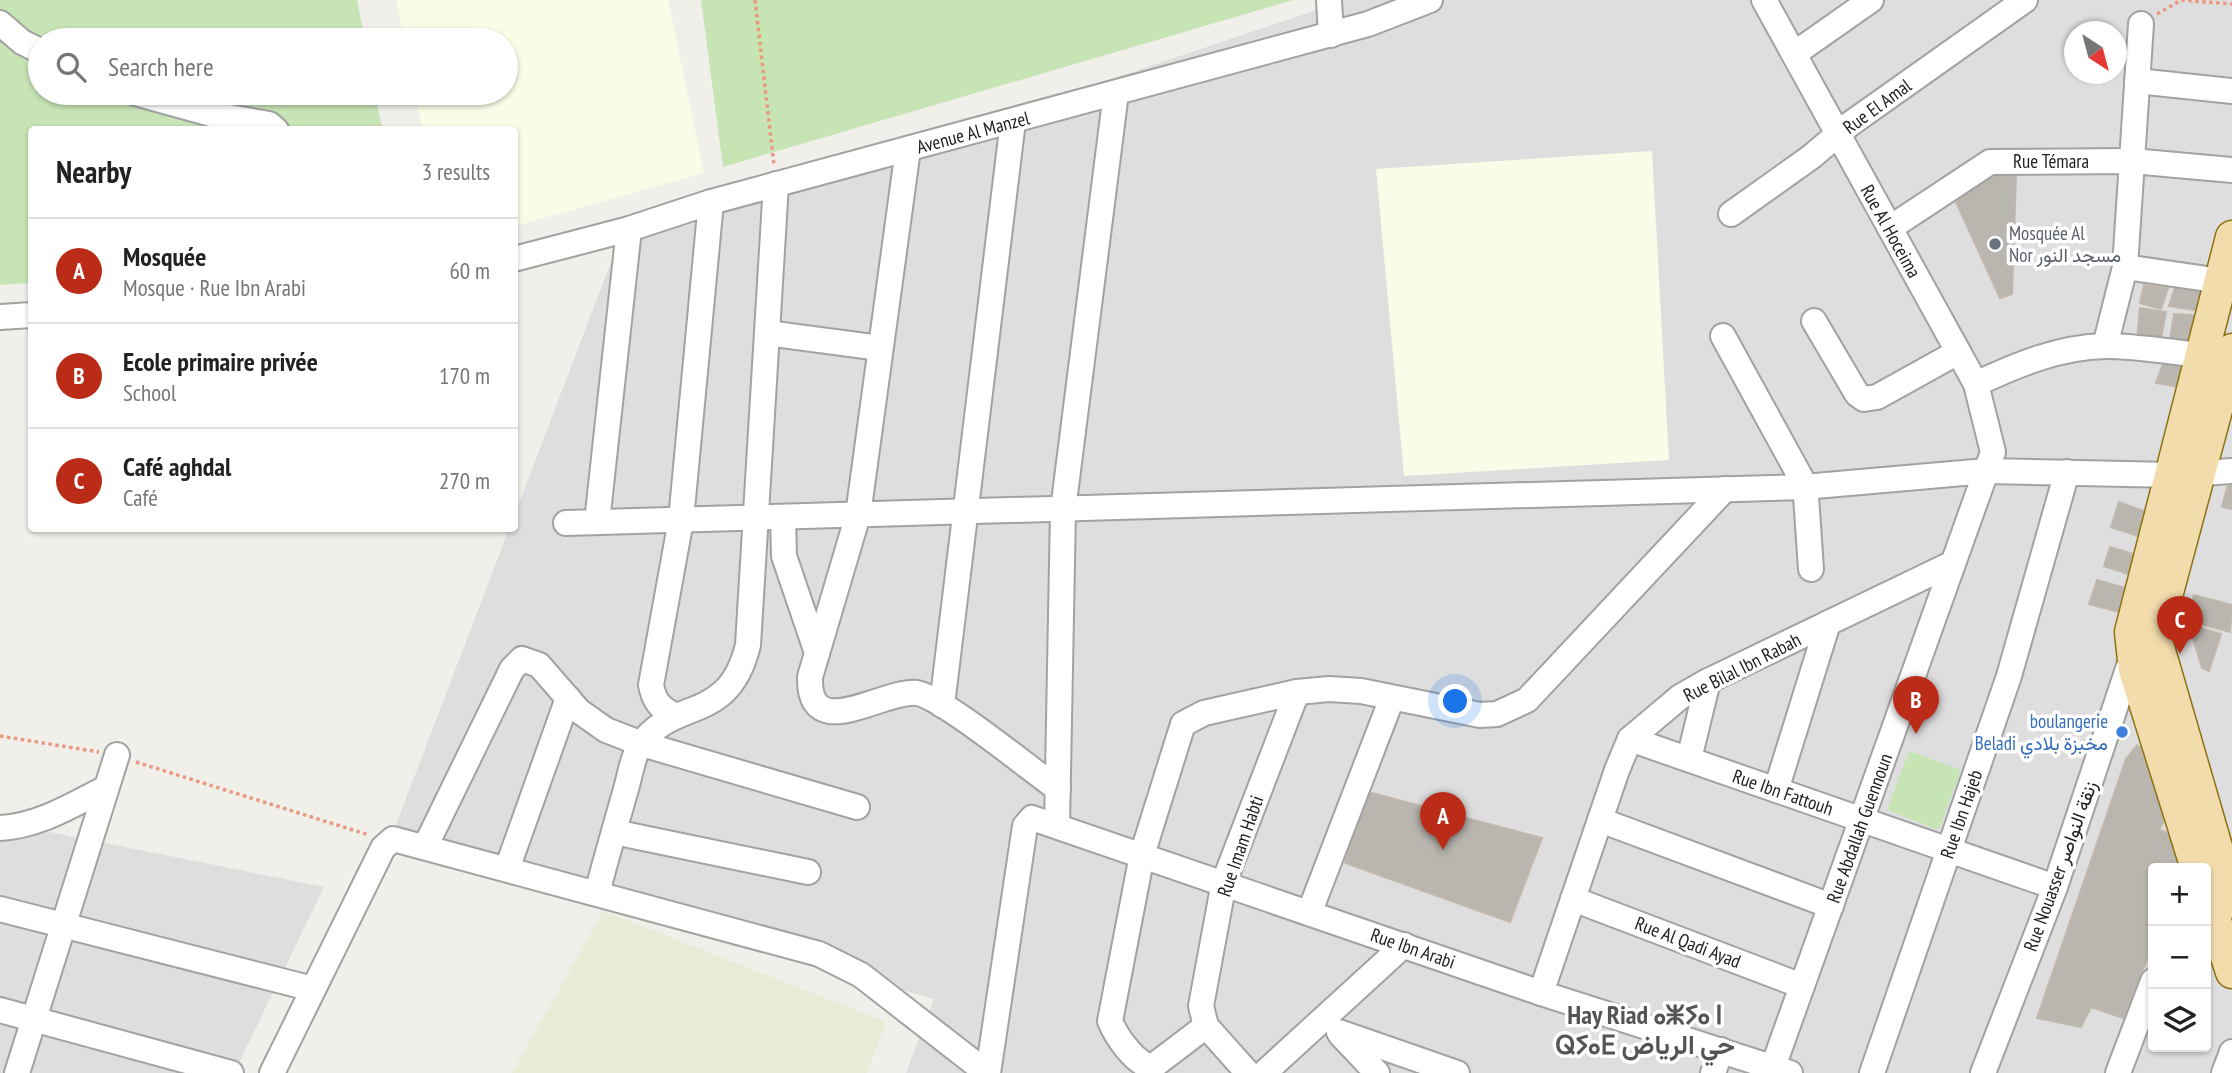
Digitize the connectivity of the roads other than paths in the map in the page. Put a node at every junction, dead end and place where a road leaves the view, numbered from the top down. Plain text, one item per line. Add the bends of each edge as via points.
1 (1329, 0) edge
2 (1430, 0) edge
3 (1764, 0) edge
4 (1871, 0) edge
5 (2025, 0) edge
6 (0, 23) edge
7 (2141, 24) road end
8 (1331, 35) junction
9 (28, 45) edge
10 (1794, 54) junction
11 (2137, 81) junction
12 (2232, 91) edge
13 (1115, 93) junction
14 (178, 105) edge
15 (1013, 121) junction
16 (271, 126) edge
17 (1838, 134) junction
18 (908, 149) junction
19 (2132, 161) junction
20 (2232, 170) edge
21 (776, 184) junction
22 (711, 202) junction
23 (1731, 214) dead end
24 (1890, 228) junction
25 (629, 229) junction
26 (2232, 237) edge
27 (518, 258) edge
28 (2125, 267) junction
29 (2221, 281) junction
30 (28, 315) edge
31 (0, 317) edge
32 (1814, 321) dead end
33 (767, 333) junction
34 (1723, 336) dead end
35 (2105, 346) junction
36 (880, 348) junction
37 (1958, 352) junction
38 (2217, 352) edge
39 (1976, 384) junction
40 (1986, 471) junction
41 (2232, 471) edge
42 (2067, 472) junction
43 (2186, 474) junction
44 (1804, 487) junction
45 (1726, 489) junction
46 (1063, 510) junction
47 (965, 513) junction
48 (858, 515) junction
49 (783, 517) junction
50 (755, 518) junction
51 (681, 520) junction
52 (597, 522) junction
53 (566, 523) dead end
54 (1953, 563) junction
55 (1811, 569) dead end
56 (1828, 623) junction
57 (2144, 652) junction
58 (817, 653) junction
59 (1708, 681) junction
60 (1297, 692) junction
61 (568, 698) junction
62 (1392, 698) junction
63 (942, 705) junction
64 (674, 715) junction
65 (1630, 739) junction
66 (642, 744) junction
67 (117, 755) road end
68 (1689, 759) junction
69 (106, 788) junction
70 (1058, 789) junction
71 (1776, 790) junction
72 (857, 807) dead end
73 (1600, 820) junction
74 (1862, 820) junction
75 (1047, 822) junction
76 (0, 828) edge
77 (614, 832) junction
78 (425, 847) junction
79 (1949, 850) junction
80 (1142, 855) junction
81 (507, 869) junction
82 (808, 872) dead end
83 (1224, 882) junction
84 (2213, 882) edge
85 (2055, 887) junction
86 (597, 893) junction
87 (1573, 899) junction
88 (1831, 906) junction
89 (0, 909) edge
90 (1310, 911) junction
91 (65, 926) junction
92 (1404, 944) junction
93 (2232, 972) edge
94 (1802, 986) junction
95 (313, 989) junction
96 (2150, 989) edge
97 (1541, 993) junction
98 (0, 1010) edge
99 (35, 1019) junction
100 (1332, 1025) junction
101 (1206, 1026) junction
102 (2232, 1052) edge
103 (1717, 1061) edge
104 (959, 1063) edge
105 (1782, 1070) edge
106 (17, 1073) edge
107 (231, 1073) edge
108 (272, 1073) edge
109 (987, 1073) edge
110 (1248, 1073) edge
111 (1264, 1073) edge
112 (1377, 1073) edge
113 (1457, 1073) edge
114 (1872, 1073) edge
115 (1983, 1073) edge
116 (2118, 1073) edge
117 (2224, 1073) edge

1 - 8 street
2 - 8 street, Avenue Al Manzel
3 - 10 street, Rue Al Hoceima
4 - 10 street
5 - 17 street, Rue El Amal
6 - 9 street
7 - 11 street
8 - 13 street, Avenue Al Manzel
10 - 17 street, Rue Al Hoceima
11 - 12 street
11 - 19 street
13 - 15 street, Avenue Al Manzel
13 - 46 street
14 - 16 street
15 - 18 street, Avenue Al Manzel
15 - 47 street
17 - 23 street, Rue El Amal
17 - 24 street, Rue Al Hoceima
18 - 21 street, Avenue Al Manzel
18 - 36 street
19 - 20 street, Rue Témara
19 - 24 street, Rue Témara via 1990,162
19 - 28 street
21 - 22 street, Avenue Al Manzel
21 - 33 street
22 - 25 street, Avenue Al Manzel
22 - 51 street
24 - 37 street, Rue Al Hoceima
25 - 27 street, Avenue Al Manzel
25 - 52 street
26 - 29 main road, Rue Nouasser زنقة النواصر
28 - 29 street
28 - 35 street
29 - 38 main road, Rue Nouasser زنقة النواصر
30 - 31 street
32 - 37 street via 1864,398 1877,397
33 - 36 street
33 - 50 street
34 - 44 street
35 - 38 street
35 - 39 street via 2038,358
36 - 48 street
37 - 39 street, Rue Al Hoceima
38 - 43 main road, Rue Nouasser زنقة النواصر
39 - 40 street, Rue Al Hoceima via 1993,452
40 - 42 street
40 - 44 street
40 - 54 street, Rue Abdallah Guennoun
41 - 43 street
42 - 43 street
42 - 79 street, Rue Ibn Hajeb via 2009,676
43 - 57 main road, Rue Nouasser زنقة النواصر via 2133,620
44 - 45 street
44 - 55 street
45 - 46 street
45 - 62 street via 1533,694 1513,709 1480,715
46 - 47 street
46 - 70 street
47 - 48 street
47 - 63 street
48 - 49 street
48 - 58 street
49 - 50 street
49 - 58 street via 786,565
50 - 51 street
50 - 64 street via 744,661 718,699
51 - 52 street
51 - 64 street via 651,685 662,709
52 - 53 street
54 - 56 street, Rue Bilal Ibn Rabah
54 - 74 street, Rue Abdallah Guennoun
56 - 59 street, Rue Bilal Ibn Rabah
56 - 71 street
57 - 84 main road, Rue Nouasser زنقة النواصر
57 - 85 street, Rue Nouasser زنقة النواصر
58 - 63 street via 809,691 816,704 828,711 842,712 903,693 917,693
59 - 65 street, Rue Bilal Ibn Rabah via 1663,710
59 - 68 street
60 - 62 street via 1351,690
60 - 80 street via 1203,713 1183,724
60 - 83 street, Rue Imam Habti
61 - 66 street via 592,722
61 - 78 street via 539,665 522,659 516,663
61 - 81 street
62 - 90 street
63 - 70 street
64 - 66 street
65 - 68 street, Rue Ibn Fattouh
65 - 73 street, Rue Bilal Ibn Rabah
66 - 72 street
66 - 77 street
67 - 69 street
68 - 71 street, Rue Ibn Fattouh
69 - 76 street via 20,827
69 - 91 street
70 - 75 street
71 - 74 street, Rue Ibn Fattouh
73 - 87 street, Rue Bilal Ibn Rabah
73 - 88 street
74 - 79 street, Rue Ibn Fattouh
74 - 88 street, Rue Abdallah Guennoun
75 - 80 street, Rue Ibn Arabi
75 - 109 street via 1025,825
77 - 82 street
77 - 86 street
78 - 81 street
78 - 95 street via 398,839 388,842
79 - 85 street, Rue Ibn Fattouh
79 - 114 street, Rue Ibn Hajeb
80 - 83 street, Rue Ibn Arabi
80 - 101 street via 1110,1021 1140,1062 1152,1067
81 - 86 street
83 - 90 street, Rue Ibn Arabi
83 - 101 street, Rue Imam Habti via 1201,1006
84 - 93 main road, Rue Nouasser زنقة النواصر
85 - 115 street, Rue Nouasser زنقة النواصر
86 - 104 street via 840,963 870,981
87 - 94 street, Rue Al Qadi Ayad
87 - 97 street, Rue Bilal Ibn Rabah
88 - 94 street, Rue Abdallah Guennoun
89 - 91 street
90 - 92 street, Rue Ibn Arabi
91 - 95 street
91 - 99 street
92 - 97 street, Rue Ibn Arabi
92 - 100 street
94 - 105 street, Rue Abdallah Guennoun
95 - 108 street
96 - 116 street
97 - 103 street, Rue Ibn Arabi
98 - 99 street
99 - 106 street
99 - 107 street
100 - 111 street
100 - 112 street
100 - 113 street
101 - 110 street
102 - 117 street
103 - 105 street, Rue Ibn Arabi
104 - 109 street

